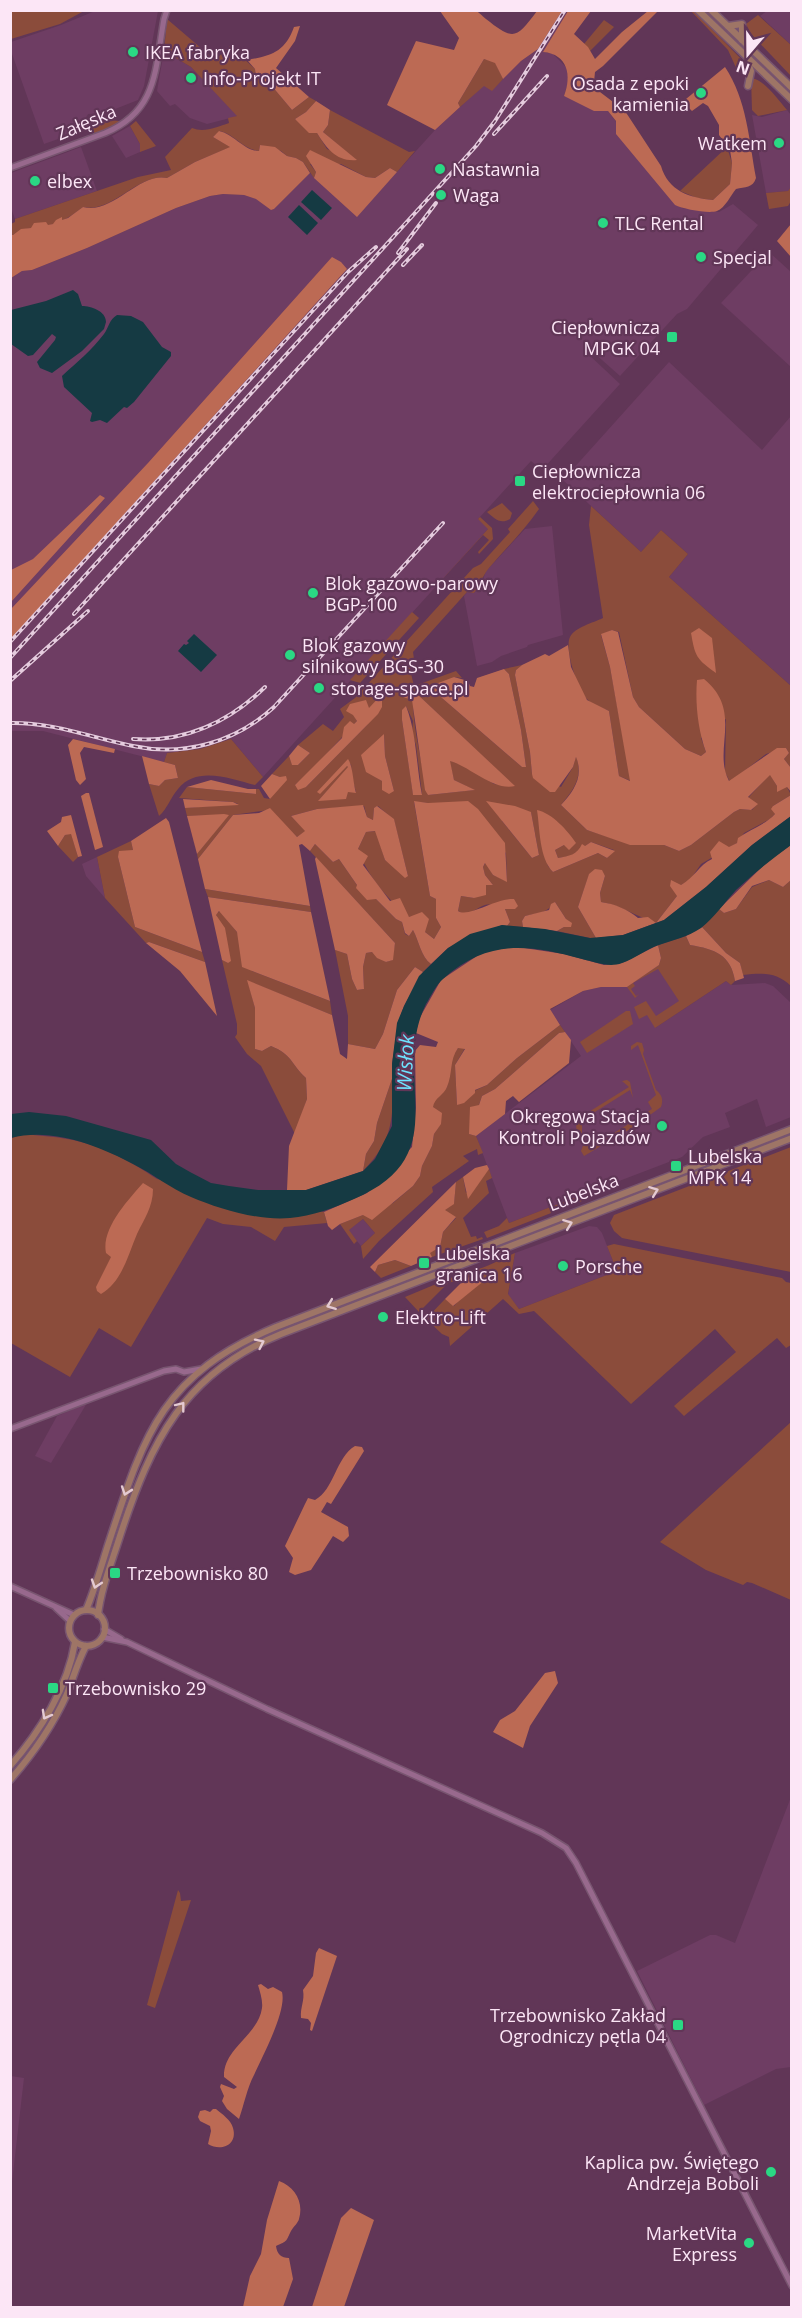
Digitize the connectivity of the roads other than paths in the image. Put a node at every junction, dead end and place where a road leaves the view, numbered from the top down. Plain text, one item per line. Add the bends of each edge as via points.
1 (167, 10) edge
2 (698, 10) edge
3 (711, 10) edge
4 (728, 26) junction
5 (742, 40) junction
6 (742, 52) junction
7 (748, 86) dead end
8 (792, 88) edge
9 (792, 100) edge
10 (10, 168) edge
11 (792, 1129) edge
12 (792, 1138) edge
13 (201, 1369) junction
14 (184, 1372) junction
15 (186, 1384) junction
16 (10, 1429) edge
17 (147, 1436) junction
18 (158, 1442) junction
19 (10, 1586) edge
20 (86, 1610) junction
21 (98, 1615) junction
22 (72, 1618) junction
23 (104, 1629) junction
24 (102, 1637) junction
25 (122, 1640) junction
26 (75, 1642) junction
27 (86, 1646) junction
28 (10, 1766) edge
29 (10, 1780) edge
30 (792, 2286) edge

1 - 10 street, Załęska via 151,87 134,116 105,134
2 - 6 main road
3 - 4 main road
4 - 5 main road
4 - 5 main road via 742,24
5 - 8 main road
6 - 7 main road via 750,68
6 - 9 main road
11 -> 13 main road, Lubelska via 252,1337
18 -> 12 main road, Lubelska via 177,1411 212,1373 275,1336
13 - 14 street
13 - 15 main road, Lubelska
14 - 15 street
14 - 16 street via 164,1371
15 - 17 main road, Lubelska
17 - 18 main road via 152,1445
17 -> 20 main road, Lubelska
18 - 21 main road, Lubelska via 131,1503
19 - 22 street
20 - 21 main road
20 - 22 main road
21 - 23 main road
22 - 26 main road via 69,1632
23 - 24 main road
23 - 25 street
24 - 25 street
24 - 27 main road via 96,1644
25 - 30 street via 542,1833 566,1848
26 - 27 main road
26 -> 28 main road via 62,1684 47,1714
27 - 29 main road via 49,1727

